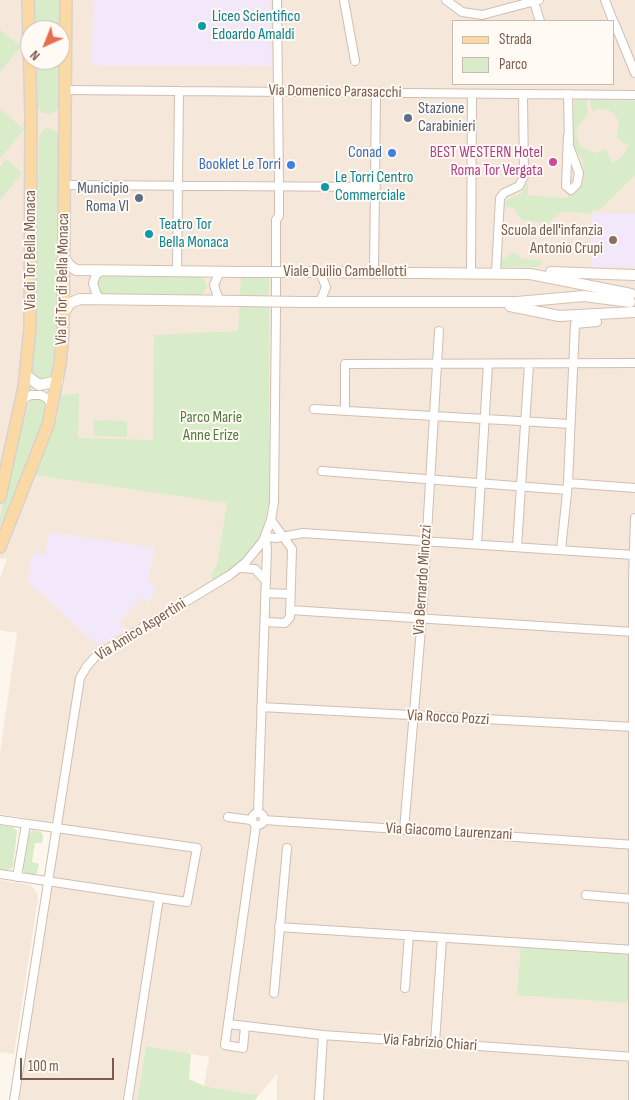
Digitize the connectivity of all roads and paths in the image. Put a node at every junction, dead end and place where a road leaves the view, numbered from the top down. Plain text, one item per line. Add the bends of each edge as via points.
1 (28, 0) edge
2 (66, 0) edge
3 (277, 0) edge
4 (344, 0) edge
5 (446, 0) edge
6 (605, 0) edge
7 (537, 1) edge
8 (540, 20) edge
9 (613, 20) edge
10 (615, 24) edge
11 (355, 61) dead end
12 (635, 73) edge
13 (65, 90) junction
14 (179, 91) junction
15 (278, 91) junction
16 (376, 93) junction
17 (472, 94) junction
18 (523, 94) junction
19 (568, 94) junction
20 (635, 95) edge
21 (568, 136) junction
22 (64, 185) junction
23 (178, 185) junction
24 (279, 186) junction
25 (376, 187) junction
26 (64, 257) junction
27 (276, 266) dead end
28 (102, 270) junction
29 (177, 271) junction
30 (220, 271) junction
31 (320, 272) junction
32 (374, 272) junction
33 (471, 273) junction
34 (496, 273) junction
35 (530, 274) junction
36 (635, 275) edge
37 (276, 278) dead end
38 (276, 297) dead end
39 (101, 300) junction
40 (219, 300) junction
41 (320, 302) junction
42 (495, 302) junction
43 (276, 308) dead end
44 (635, 312) edge
45 (63, 314) junction
46 (597, 322) dead end
47 (439, 331) dead end
48 (635, 363) edge
49 (437, 364) junction
50 (488, 364) junction
51 (529, 364) junction
52 (575, 364) junction
53 (26, 375) junction
54 (58, 381) junction
55 (22, 399) junction
56 (52, 409) junction
57 (314, 409) dead end
58 (345, 410) junction
59 (434, 416) junction
60 (484, 419) junction
61 (526, 422) junction
62 (570, 424) junction
63 (322, 471) dead end
64 (430, 480) junction
65 (480, 483) junction
66 (522, 486) junction
67 (568, 486) junction
68 (635, 488) edge
69 (0, 497) edge
70 (635, 518) edge
71 (271, 520) junction
72 (284, 536) junction
73 (265, 537) junction
74 (426, 541) junction
75 (477, 544) junction
76 (0, 547) edge
77 (518, 547) junction
78 (561, 550) junction
79 (634, 550) edge
80 (241, 568) junction
81 (634, 577) edge
82 (265, 580) junction
83 (265, 593) junction
84 (290, 594) junction
85 (290, 610) junction
86 (422, 617) junction
87 (264, 622) junction
88 (633, 632) junction
89 (634, 654) edge
90 (635, 701) edge
91 (261, 707) junction
92 (413, 716) junction
93 (634, 727) edge
94 (635, 771) edge
95 (258, 813) junction
96 (635, 815) edge
97 (228, 817) dead end
98 (0, 820) edge
99 (264, 820) junction
100 (254, 823) junction
101 (26, 824) junction
102 (55, 828) junction
103 (404, 830) junction
104 (635, 844) edge
105 (287, 848) dead end
106 (0, 874) edge
107 (17, 877) junction
108 (47, 882) junction
109 (586, 895) dead end
110 (159, 898) junction
111 (634, 902) edge
112 (279, 927) junction
113 (409, 936) junction
114 (442, 938) junction
115 (634, 950) junction
116 (405, 988) dead end
117 (274, 993) dead end
118 (228, 1024) junction
119 (245, 1026) junction
120 (634, 1027) edge
121 (323, 1035) junction
122 (435, 1043) junction
123 (634, 1057) junction
124 (14, 1100) edge
125 (128, 1100) edge
126 (319, 1100) edge
127 (633, 1100) edge

1 - 53 main road, Via di Tor Bella Monaca via 32,263
2 - 13 main road, Via di Tor di Bella Monaca
3 - 15 street
4 - 11 street
5 - 7 street via 462,12 475,15
6 - 9 street
7 - 8 street
10 - 12 street
13 - 14 street, Via Domenico Parasacchi
13 - 22 main road, Via di Tor di Bella Monaca
14 - 15 street, Via Domenico Parasacchi
14 - 23 street
15 - 16 street, Via Domenico Parasacchi
15 - 24 street
16 - 17 street, Via Domenico Parasacchi
16 - 25 street
17 - 18 street, Via Domenico Parasacchi
17 - 33 street
18 - 19 street, Via Domenico Parasacchi
18 - 34 street via 524,176 519,186 500,198
19 - 20 street, Via Domenico Parasacchi
19 - 21 street
21 - 21 street via 566,186 571,190 577,184 579,173
22 - 23 street
22 - 26 main road, Via di Tor di Bella Monaca
23 - 24 street
23 - 29 street
24 - 25 street
24 - 27 street
25 - 32 street
26 - 28 main road, Viale Duilio Cambellotti via 74,269
26 - 45 main road, Via di Tor di Bella Monaca
28 - 29 main road, Viale Duilio Cambellotti
28 - 39 street via 93,283
29 - 30 main road, Viale Duilio Cambellotti
30 - 31 main road, Viale Duilio Cambellotti, bridge
30 - 40 street via 214,285
31 - 32 main road, Viale Duilio Cambellotti
31 - 41 street via 326,287
32 - 33 main road, Viale Duilio Cambellotti
33 - 34 main road, Viale Duilio Cambellotti
34 - 35 main road, Viale Duilio Cambellotti
35 - 36 main road
35 - 42 main road, Viale Duilio Cambellotti via 630,298 584,296
37 - 38 street
39 - 40 main road, Viale Duilio Cambellotti
39 - 45 main road, Viale Duilio Cambellotti via 73,301
40 - 41 main road, Viale Duilio Cambellotti, bridge
41 - 42 main road, Viale Duilio Cambellotti
42 - 44 main road via 559,316
43 - 71 street, Via Amico Aspertini
45 - 54 main road, Via di Tor di Bella Monaca
46 - 52 street via 575,324
47 - 49 street, Via Bernardo Minozzi
48 - 52 street
49 - 50 street
49 - 58 street via 345,364
49 - 59 street, Via Bernardo Minozzi
50 - 51 street
50 - 60 street
51 - 52 street
51 - 61 street
52 - 62 street
53 - 54 main road via 39,386
53 - 55 main road, Via di Tor Bella Monaca
54 - 56 main road, Via di Tor di Bella Monaca
55 - 56 street via 42,395 48,399
55 - 69 main road, Via di Tor Bella Monaca
56 - 76 main road, Via di Tor di Bella Monaca
57 - 58 street
58 - 59 street
59 - 60 street
59 - 64 street, Via Bernardo Minozzi
60 - 61 street
60 - 65 street
61 - 62 street
61 - 66 street
62 - 67 street
63 - 64 street
64 - 65 street
64 - 74 street, Via Bernardo Minozzi
65 - 66 street
65 - 75 street
66 - 67 street
66 - 77 street
67 - 68 street
67 - 78 street
70 - 79 street
71 - 72 street
71 - 73 street, Via Amico Aspertini
72 - 73 street
72 - 74 street via 303,533
72 - 84 street via 292,549
73 - 80 street, Via Amico Aspertini
73 - 82 street
74 - 75 street
74 - 86 street, Via Bernardo Minozzi
75 - 77 street
77 - 78 street
78 - 79 street
79 - 81 street
80 - 82 street via 256,569
80 - 102 street, Via Amico Aspertini via 103,652 87,666 78,684
81 - 88 street
82 - 83 street
83 - 84 street
83 - 87 street
84 - 85 street
85 - 86 street
85 - 87 street via 286,622
86 - 88 street
86 - 92 street, Via Bernardo Minozzi
87 - 91 street
88 - 89 street
89 - 90 street
90 - 93 street
91 - 92 street, Via Rocco Pozzi
91 - 95 street
92 - 93 street, Via Rocco Pozzi
92 - 103 street, Via Bernardo Minozzi
93 - 94 street
94 - 96 street
95 - 99 street
95 - 100 street via 252,816
96 - 104 street
97 - 100 street
98 - 101 street
99 - 100 street via 262,824
99 - 103 street, Via Giacomo Laurenzani
100 - 118 street
101 - 102 street
101 - 107 street
102 - 108 street, Via Amico Aspertini
102 - 110 street via 196,848 187,902
103 - 104 street, Via Giacomo Laurenzani
104 - 111 street
105 - 112 street
106 - 107 street
107 - 108 street
108 - 110 street
108 - 124 street, Via Amico Aspertini
109 - 111 street
110 - 125 street
111 - 115 street
112 - 113 street
112 - 117 street
113 - 114 street
113 - 116 street
114 - 115 street
114 - 122 street
115 - 120 street
118 - 119 street, Via Fabrizio Chiari
118 - 119 street via 225,1045 243,1048
119 - 121 street, Via Fabrizio Chiari
120 - 123 street
121 - 122 street, Via Fabrizio Chiari
121 - 126 street
122 - 123 street, Via Fabrizio Chiari
123 - 127 street

